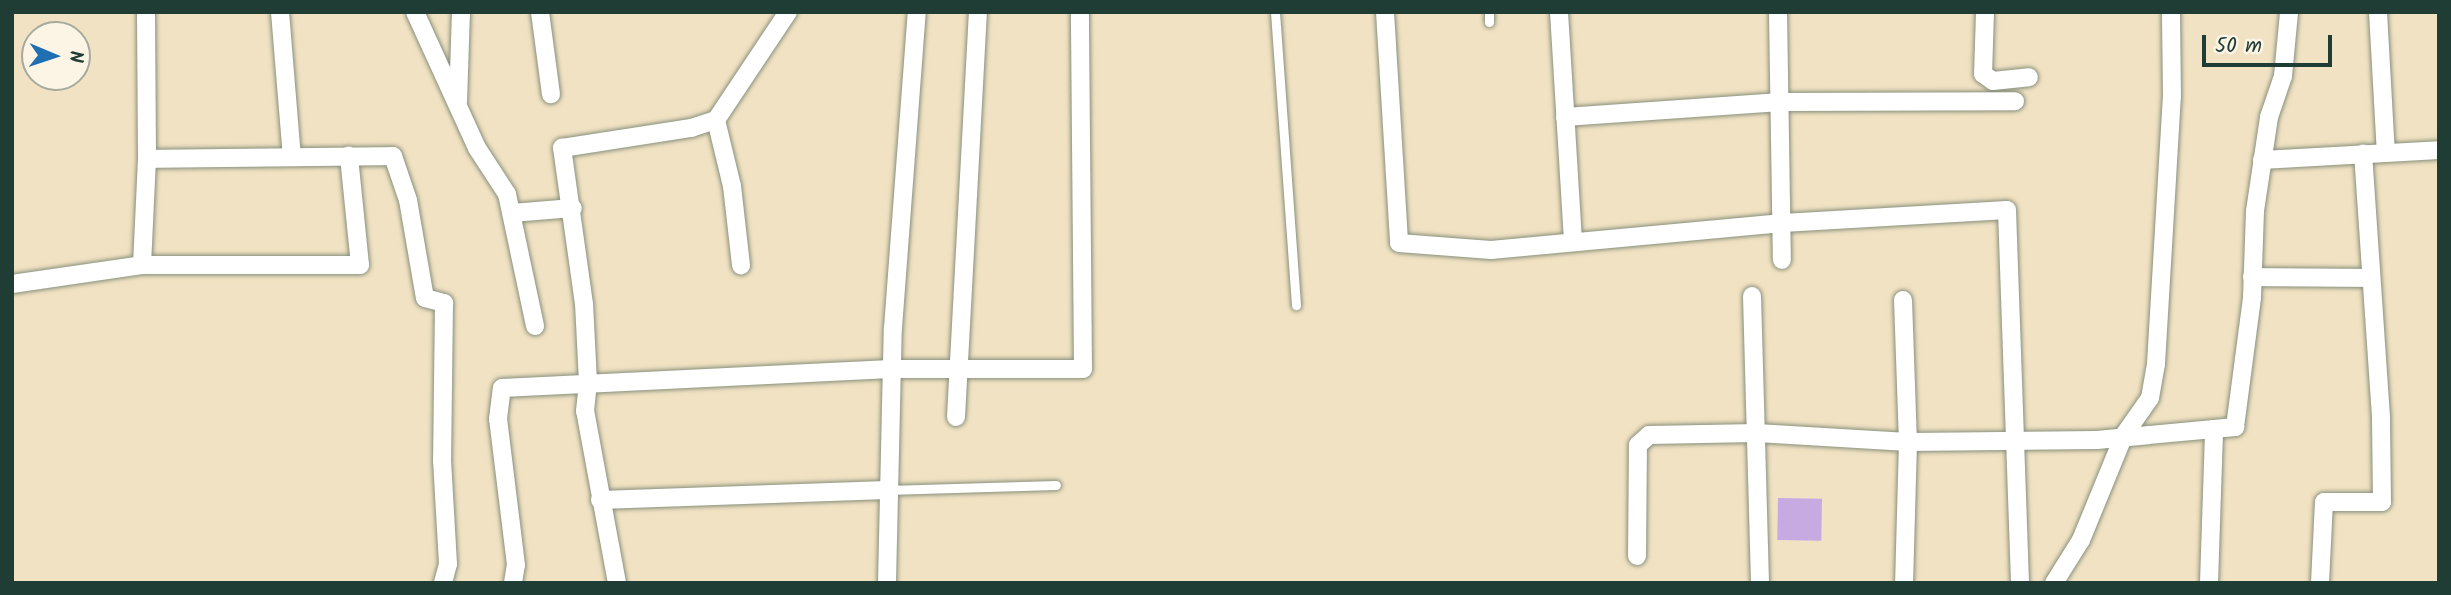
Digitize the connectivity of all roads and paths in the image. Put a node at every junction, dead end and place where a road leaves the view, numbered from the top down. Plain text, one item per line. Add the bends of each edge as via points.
1 (146, 12) edge
2 (280, 12) edge
3 (415, 12) edge
4 (461, 12) edge
5 (540, 12) edge
6 (788, 12) edge
7 (917, 12) edge
8 (978, 12) edge
9 (1080, 12) edge
10 (1275, 12) edge
11 (1385, 12) edge
12 (1559, 12) edge
13 (1777, 12) edge
14 (1985, 12) edge
15 (2171, 12) edge
16 (2289, 12) edge
17 (2378, 12) edge
18 (2029, 77) dead end
19 (551, 94) dead end
20 (2015, 101) dead end
21 (458, 102) junction
22 (1780, 102) junction
23 (1565, 117) junction
24 (716, 120) junction
25 (2439, 150) edge
26 (2386, 153) junction
27 (2363, 154) junction
28 (349, 156) junction
29 (292, 157) junction
30 (147, 159) junction
31 (2262, 160) junction
32 (573, 208) junction
33 (512, 213) junction
34 (1783, 223) junction
35 (1573, 242) junction
36 (1782, 260) dead end
37 (142, 265) junction
38 (741, 265) dead end
39 (2252, 277) junction
40 (2368, 278) junction
41 (12, 284) edge
42 (1752, 296) dead end
43 (1903, 300) dead end
44 (1296, 305) dead end
45 (535, 326) dead end
46 (891, 369) junction
47 (955, 371) junction
48 (588, 382) junction
49 (956, 417) dead end
50 (2214, 429) junction
51 (1757, 433) junction
52 (2124, 435) junction
53 (2012, 441) junction
54 (1908, 442) junction
55 (1056, 485) dead end
56 (887, 490) junction
57 (600, 500) junction
58 (1637, 556) dead end
59 (443, 583) edge
60 (513, 583) edge
61 (617, 583) edge
62 (887, 583) edge
63 (1760, 583) edge
64 (1904, 583) edge
65 (2020, 583) edge
66 (2054, 583) edge
67 (2208, 583) edge
68 (2320, 583) edge

1 - 30 street
2 - 29 street
3 - 21 street
4 - 21 street
5 - 19 street
6 - 24 street
7 - 46 street
8 - 47 street
9 - 47 street via 1083,369
10 - 44 lane
11 - 35 street via 1399,243 1491,250
12 - 23 street
13 - 22 street
14 - 18 street via 1987,79
15 - 52 street via 2172,97 2156,364 2150,398
16 - 31 street via 2283,76 2269,117
17 - 26 street
20 - 22 street
21 - 33 street via 477,148 508,194
22 - 23 street
22 - 34 street
23 - 35 street
24 - 32 street via 562,148
24 - 38 street via 732,187
25 - 26 street
26 - 27 street
27 - 31 street
27 - 40 street
28 - 29 street
28 - 37 street via 360,265
28 - 59 street via 393,156 408,200 425,298 444,303 442,460 448,565
29 - 30 street
30 - 37 street
31 - 39 street
32 - 33 street
32 - 48 street
33 - 45 street
34 - 35 street
34 - 36 street
34 - 53 street via 2007,210
37 - 41 street
39 - 40 street
39 - 50 street via 2235,426
40 - 68 street via 2381,417 2382,502 2324,502
42 - 51 street
43 - 54 street
46 - 47 street
46 - 48 street
46 - 56 street
47 - 49 street
48 - 57 street via 585,411
48 - 60 street via 502,388 498,419 516,565
50 - 52 street
50 - 67 street
51 - 54 street
51 - 58 street via 1641,438
51 - 63 street
52 - 53 street via 2098,440
52 - 66 street via 2081,540
53 - 54 street
53 - 65 street
54 - 64 street
55 - 56 lane
56 - 57 street
56 - 62 street
57 - 61 street

